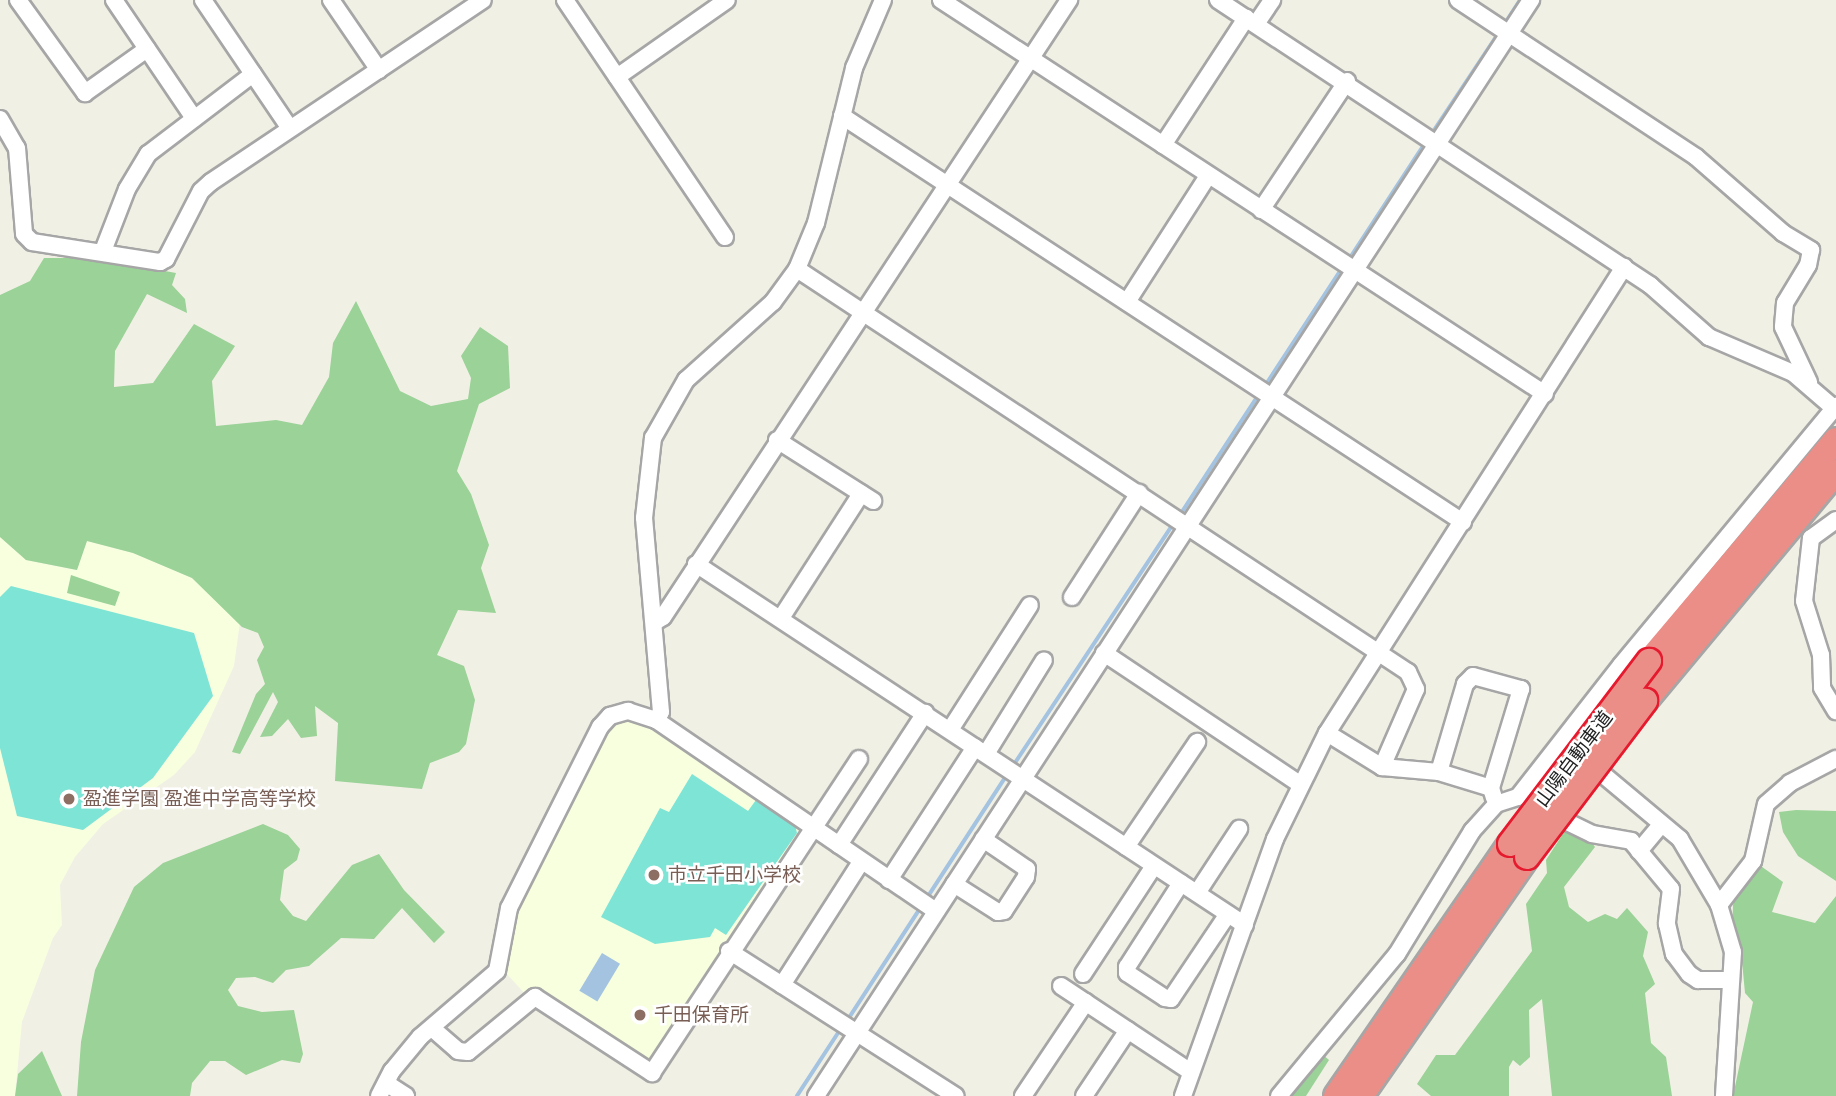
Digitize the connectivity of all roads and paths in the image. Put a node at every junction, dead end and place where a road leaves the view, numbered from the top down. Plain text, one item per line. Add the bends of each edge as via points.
1 (18, 0) edge
2 (114, 0) edge
3 (203, 0) edge
4 (331, 0) edge
5 (483, 0) edge
6 (565, 0) edge
7 (727, 0) edge
8 (883, 0) edge
9 (941, 0) edge
10 (1069, 0) edge
11 (1218, 0) edge
12 (1272, 0) edge
13 (1458, 0) edge
14 (1531, 0) edge
15 (1251, 21) junction
16 (1504, 30) junction
17 (147, 49) junction
18 (1029, 60) junction
19 (379, 70) junction
20 (253, 74) junction
21 (617, 77) junction
22 (1347, 81) junction
23 (842, 116) junction
24 (194, 118) junction
25 (0, 119) edge
26 (289, 127) junction
27 (1432, 140) junction
28 (1163, 145) junction
29 (1208, 176) junction
30 (946, 185) junction
31 (1261, 210) junction
32 (725, 237) dead end
33 (103, 251) junction
34 (1348, 267) junction
35 (1624, 267) junction
36 (797, 269) junction
37 (1127, 302) junction
38 (863, 311) junction
39 (1811, 386) junction
40 (1266, 392) junction
41 (1545, 394) junction
42 (1835, 408) edge
43 (777, 440) junction
44 (1836, 440) edge
45 (1836, 472) edge
46 (1139, 493) junction
47 (1836, 520) edge
48 (1182, 521) junction
49 (1463, 522) junction
50 (696, 564) junction
51 (1072, 597) dead end
52 (1030, 606) dead end
53 (1708, 606) junction
54 (781, 618) junction
55 (655, 622) junction
56 (1379, 650) junction
57 (1104, 653) junction
58 (1044, 660) dead end
59 (1836, 711) edge
60 (925, 713) junction
61 (656, 720) junction
62 (950, 730) junction
63 (1327, 733) junction
64 (1562, 741) junction
65 (1196, 743) dead end
66 (981, 751) junction
67 (859, 759) dead end
68 (1836, 760) edge
69 (1382, 767) junction
70 (1439, 772) junction
71 (1014, 773) junction
72 (1301, 785) junction
73 (1493, 796) junction
74 (1518, 797) junction
75 (1662, 824) junction
76 (812, 826) junction
77 (1239, 829) dead end
78 (983, 839) junction
79 (839, 845) junction
80 (1126, 847) junction
81 (1518, 851) junction
82 (1639, 851) junction
83 (862, 862) junction
84 (1154, 866) junction
85 (889, 880) junction
86 (1181, 883) junction
87 (954, 884) junction
88 (1197, 894) junction
89 (1719, 905) junction
90 (928, 906) junction
91 (1228, 914) junction
92 (1245, 925) junction
93 (729, 951) junction
94 (1083, 974) dead end
95 (1731, 980) junction
96 (782, 985) junction
97 (1061, 986) dead end
98 (1086, 1002) junction
99 (850, 1026) junction
100 (433, 1028) junction
101 (1128, 1030) junction
102 (1191, 1072) junction
103 (932, 1081) junction
104 (383, 1090) edge
105 (406, 1096) edge
106 (816, 1096) edge
107 (922, 1096) edge
108 (956, 1096) edge
109 (1023, 1096) edge
110 (1084, 1096) edge
111 (1183, 1096) edge
112 (1279, 1096) edge
113 (1336, 1096) edge
114 (1361, 1096) edge
115 (1724, 1096) edge

1 - 17 street via 85,93
2 - 17 street
3 - 20 street
4 - 19 street
5 - 19 street
6 - 21 street
7 - 21 street
8 - 23 street via 858,57
9 - 18 street
10 - 18 street
11 - 15 street
12 - 15 street
13 - 16 street
14 - 16 street
15 - 22 street
15 - 28 street
16 - 27 street
16 - 39 street via 1696,157 1783,233 1811,250 1808,265 1785,303 1783,327
17 - 24 street
18 - 28 street
18 - 30 street
19 - 26 street
20 - 24 street
20 - 26 street
21 - 32 street
22 - 27 street
22 - 31 street
23 - 30 street
23 - 36 street via 816,223
24 - 33 street via 148,154 127,189
25 - 33 street via 17,148 24,234 32,242
26 - 33 street via 201,191 160,262
27 - 34 street
27 - 35 street
28 - 29 street
29 - 31 street
29 - 37 street
30 - 37 street
30 - 38 street
31 - 34 street
34 - 40 street
34 - 41 street
35 - 39 street via 1709,337
35 - 41 street
36 - 38 street
36 - 55 street via 773,302 691,374 653,438 645,518
37 - 40 street
38 - 43 street
38 - 46 street
39 - 42 street
40 - 48 street
40 - 49 street
41 - 49 street
42 - 64 street
43 - 50 street
43 - 54 street via 867,497
44 - 53 highway, 山陽自動車道
45 - 53 highway, 山陽自動車道
46 - 48 street
46 - 51 street
47 - 59 street via 1811,538 1804,601 1821,655 1822,688
48 - 56 street
48 - 57 street
49 - 56 street
50 - 54 street
50 - 55 street via 663,617
52 - 62 street
53 - 81 highway, 山陽自動車道, bridge via 1645,701
53 - 81 highway, 山陽自動車道, bridge via 1648,661
54 - 60 street
55 - 61 street via 661,712
56 - 63 street
56 - 69 street via 1408,671 1416,689
57 - 71 street
57 - 72 street
58 - 66 street
60 - 62 street
60 - 79 street
61 - 76 street
61 - 100 street via 628,711 610,716 600,727 509,908 497,971
62 - 66 street
63 - 69 street
63 - 72 street
64 - 74 street
64 - 75 street
65 - 80 street
66 - 71 street
66 - 85 street
67 - 76 street
68 - 89 street via 1790,783 1766,804 1753,862
69 - 70 street
70 - 73 street
70 - 73 street via 1465,684 1473,676 1521,689
71 - 78 street
71 - 80 street
72 - 92 street via 1275,839
73 - 74 street
73 - 112 street via 1397,954
74 - 82 street via 1592,834 1631,841
75 - 82 street
75 - 89 street via 1680,839
76 - 79 street
76 - 93 street
77 - 88 street
78 - 87 street
78 - 87 street via 1027,869 1026,877 1004,911 998,912
79 - 83 street
80 - 84 street
81 - 113 highway, 山陽自動車道
81 - 114 highway, 山陽自動車道
82 - 95 street via 1671,889 1667,923 1674,954 1698,980
83 - 85 street
83 - 96 street
84 - 86 street
84 - 94 street
85 - 90 street
86 - 88 street
86 - 91 street via 1127,967 1127,973 1165,999 1171,999
87 - 90 street
88 - 91 street
89 - 95 street via 1733,952
90 - 99 street
91 - 92 street
92 - 102 street
93 - 96 street
93 - 100 street via 652,1073 535,997 468,1052 458,1051
95 - 115 street
96 - 99 street
97 - 98 street
98 - 101 street
98 - 109 street
99 - 103 street
99 - 106 street
100 - 104 street via 420,1037
101 - 102 street
101 - 110 street
102 - 111 street
103 - 107 street
103 - 108 street
104 - 105 street

